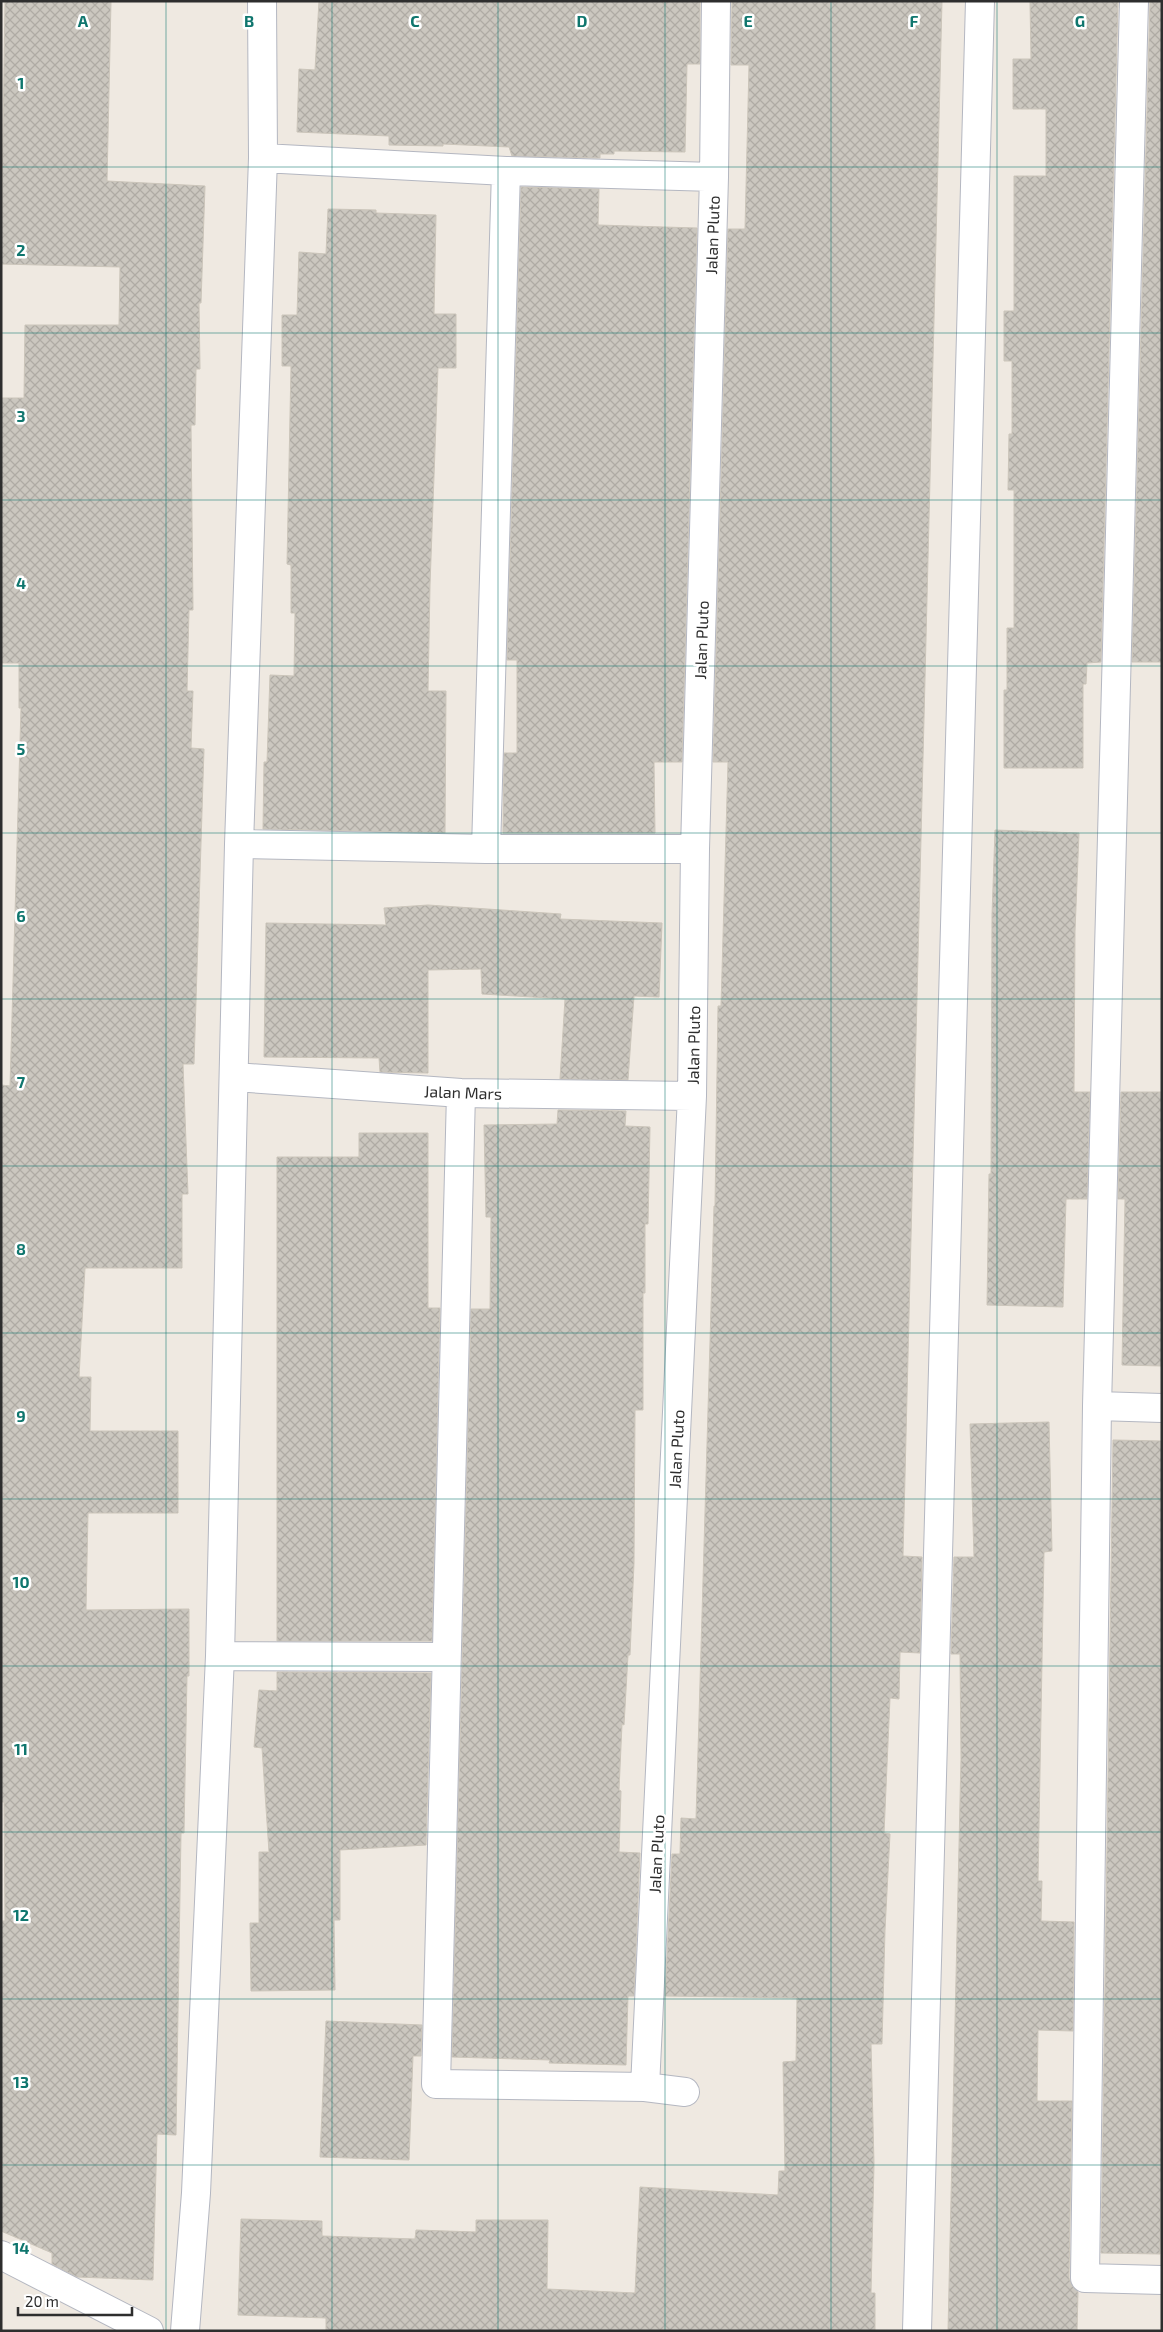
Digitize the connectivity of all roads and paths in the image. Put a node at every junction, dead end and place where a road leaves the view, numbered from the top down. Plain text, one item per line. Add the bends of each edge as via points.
1 (262, 1) edge
2 (716, 1) edge
3 (980, 1) edge
4 (1134, 1) edge
5 (263, 158) junction
6 (506, 171) junction
7 (714, 177) junction
8 (239, 844) junction
9 (486, 849) junction
10 (695, 849) junction
11 (235, 1077) junction
12 (461, 1093) junction
13 (692, 1096) junction
14 (1097, 1406) junction
15 (1162, 1408) edge
16 (220, 1656) junction
17 (446, 1657) junction
18 (646, 2087) junction
19 (685, 2092) dead end
20 (1, 2255) edge
21 (1, 2274) edge
22 (1162, 2280) edge
23 (113, 2331) edge
24 (149, 2331) edge
25 (185, 2331) edge
26 (918, 2331) edge

1 - 5 street
2 - 7 street, Jalan Pluto
3 - 26 street
4 - 14 street
5 - 6 street
5 - 8 street
6 - 7 street
6 - 9 street
7 - 10 street, Jalan Pluto
8 - 9 street
8 - 11 street
9 - 10 street
10 - 13 street, Jalan Pluto
11 - 12 street, Jalan Mars
11 - 16 street
12 - 13 street, Jalan Mars
12 - 17 street
13 - 18 street, Jalan Pluto
14 - 15 street
14 - 22 street via 1085,2278
16 - 17 street
16 - 25 street via 196,2193
17 - 18 street via 436,2084
18 - 19 street
20 - 24 street
21 - 23 street

